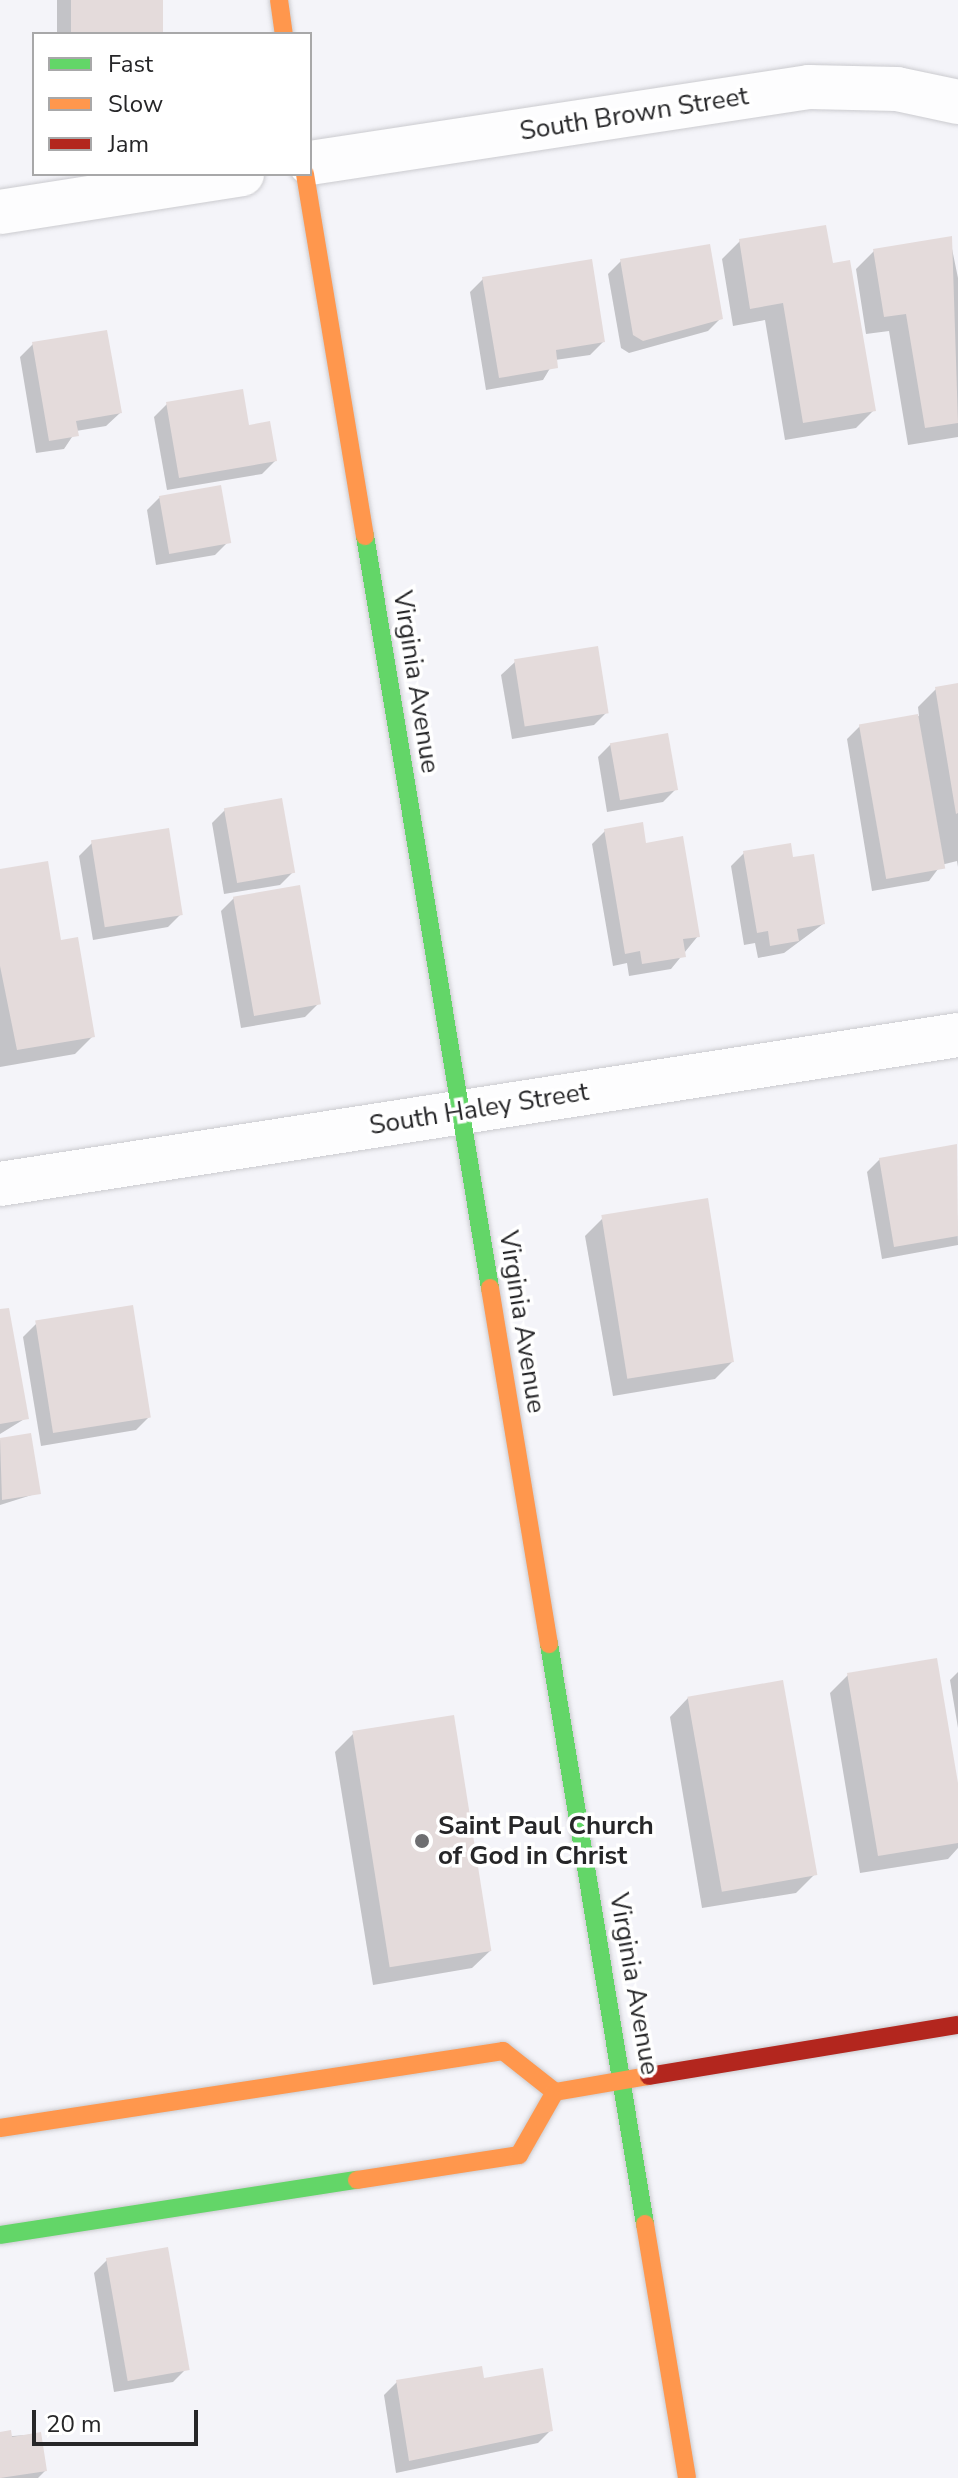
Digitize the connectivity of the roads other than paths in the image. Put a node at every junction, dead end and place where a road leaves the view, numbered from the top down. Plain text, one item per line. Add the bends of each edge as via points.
1 (279, 0) edge
2 (284, 32) edge
3 (958, 102) edge
4 (312, 163) edge
5 (229, 176) edge
6 (305, 176) edge
7 (0, 212) edge
8 (958, 1035) edge
9 (460, 1112) junction
10 (0, 1184) edge
11 (958, 2025) edge
12 (624, 2080) junction
13 (555, 2092) junction
14 (0, 2128) edge
15 (0, 2235) edge
16 (687, 2478) edge

1 - 2 street
3 - 4 street, South Brown Street via 897,89 809,87
5 - 7 street
6 - 9 street, Virginia Avenue
8 - 9 street, South Haley Street
9 - 10 street, South Haley Street
9 - 12 street, Virginia Avenue
11 - 12 street
12 - 13 street
12 - 16 street, Virginia Avenue
13 - 14 street via 503,2051
13 - 15 street via 519,2155

